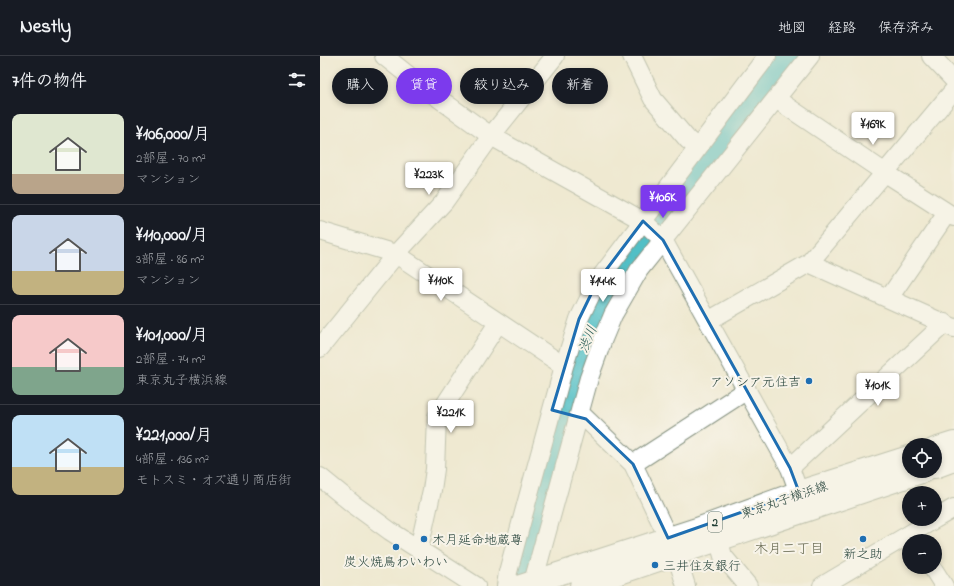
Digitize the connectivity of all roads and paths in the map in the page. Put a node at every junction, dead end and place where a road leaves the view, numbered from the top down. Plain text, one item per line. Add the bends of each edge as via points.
1 (384, 56) edge
2 (554, 56) edge
3 (632, 56) edge
4 (767, 56) edge
5 (810, 56) edge
6 (931, 56) edge
7 (954, 80) edge
8 (954, 90) edge
9 (776, 99) junction
10 (491, 136) junction
11 (698, 148) junction
12 (884, 172) junction
13 (950, 215) edge
14 (643, 221) junction
15 (320, 231) edge
16 (663, 240) junction
17 (396, 254) junction
18 (809, 263) junction
19 (889, 298) junction
20 (708, 321) junction
21 (498, 323) junction
22 (950, 326) edge
23 (320, 348) edge
24 (564, 366) junction
25 (747, 390) junction
26 (552, 410) junction
27 (580, 416) junction
28 (954, 442) edge
29 (942, 446) edge
30 (902, 460) edge
31 (954, 460) edge
32 (633, 464) junction
33 (942, 464) edge
34 (790, 468) junction
35 (902, 476) edge
36 (320, 477) edge
37 (803, 501) junction
38 (954, 508) edge
39 (942, 515) edge
40 (926, 526) edge
41 (716, 531) junction
42 (917, 534) edge
43 (902, 543) edge
44 (672, 546) junction
45 (419, 549) junction
46 (936, 574) edge
47 (829, 584) edge
48 (529, 585) edge
49 (476, 586) edge
50 (506, 586) edge
51 (582, 586) edge
52 (686, 586) edge
53 (748, 586) edge
54 (944, 586) edge

1 - 10 street
2 - 10 street
3 - 11 street via 653,99
4 - 11 street
5 - 9 street
6 - 7 street
8 - 12 street
9 - 12 street
9 - 16 street
10 - 14 street
10 - 17 street via 444,202
11 - 14 street
12 - 13 street
12 - 18 street
13 - 19 street
14 - 16 street
14 - 24 street via 597,282 579,319
15 - 17 street
16 - 20 street
16 - 27 street via 639,270 613,315 590,378
17 - 21 street
17 - 23 street
18 - 19 street
18 - 20 street
19 - 22 street
20 - 25 street
21 - 24 street
21 - 45 street via 437,417 435,469
22 - 34 street
24 - 26 street
25 - 32 street
25 - 34 street
26 - 27 street
26 - 50 street
27 - 32 street
27 - 48 street
28 - 29 main road
30 - 37 main road, 東京丸子横浜線 / 2
31 - 33 main road
32 - 44 street
34 - 37 street
35 - 37 main road, 東京丸子横浜線 / 2
36 - 45 street via 390,531
37 - 41 main road, 東京丸子横浜線 / 2
38 - 39 street
40 - 42 street
41 - 44 main road, 東京丸子横浜線 / 2
41 - 53 street via 723,556
43 - 47 street
44 - 48 main road, 東京丸子横浜線 / 2
44 - 51 main road, 東京丸子横浜線 / 2
44 - 52 street
45 - 49 street
46 - 54 street

